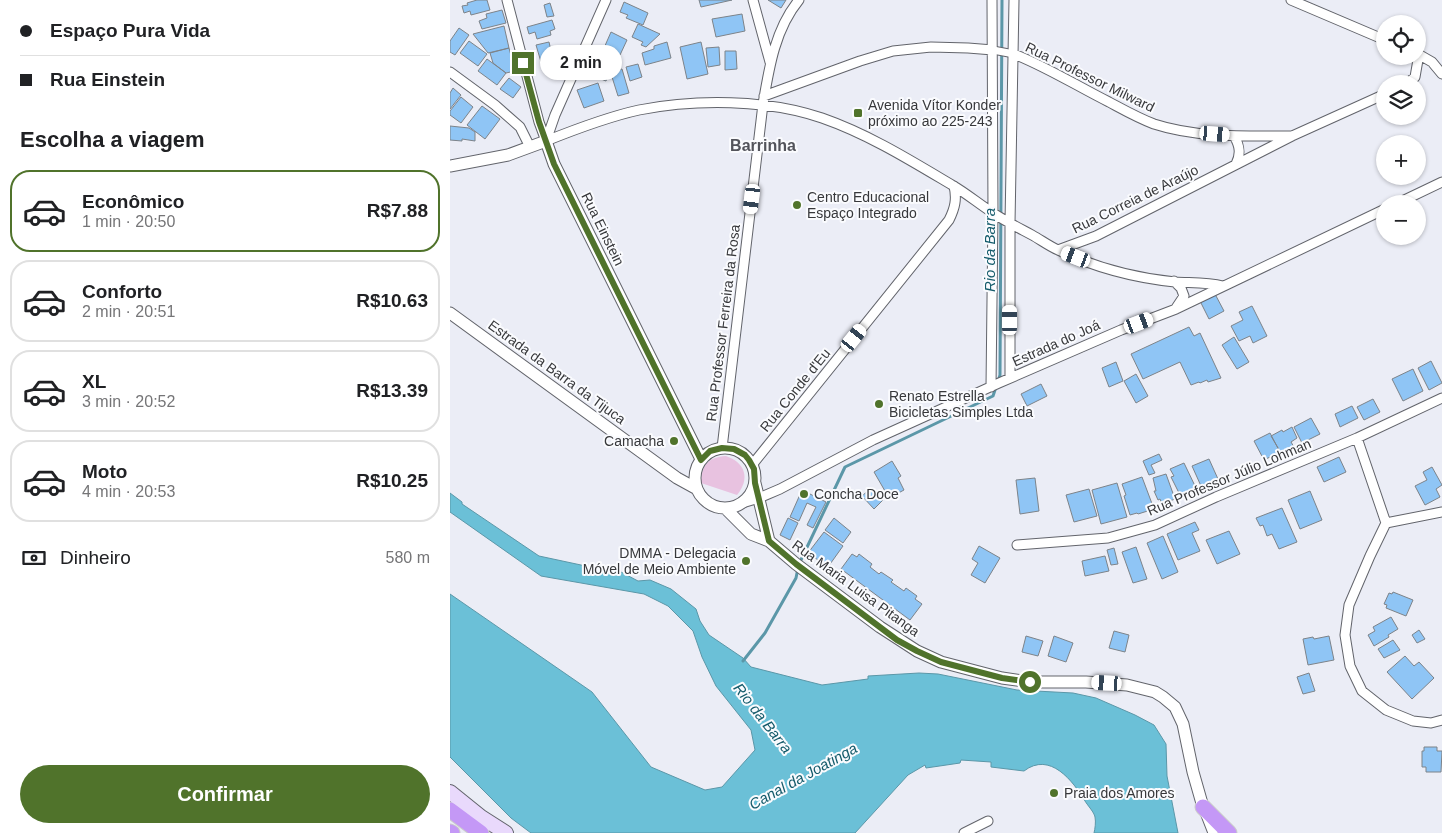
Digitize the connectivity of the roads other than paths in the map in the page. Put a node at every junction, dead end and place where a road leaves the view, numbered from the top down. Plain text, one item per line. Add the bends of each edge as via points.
1 (507, 0) edge
2 (606, 0) edge
3 (753, 0) edge
4 (799, 0) edge
5 (992, 0) edge
6 (1014, 0) edge
7 (1291, 0) edge
8 (1376, 36) edge
9 (995, 51) junction
10 (1011, 53) junction
11 (1426, 59) edge
12 (770, 62) junction
13 (450, 72) edge
14 (1442, 74) edge
15 (1376, 98) edge
16 (763, 100) junction
17 (1234, 136) junction
18 (1292, 136) junction
19 (546, 141) junction
20 (530, 148) junction
21 (1236, 164) junction
22 (450, 166) edge
23 (1442, 182) edge
24 (954, 186) junction
25 (1415, 195) edge
26 (1376, 213) edge
27 (995, 214) junction
28 (1008, 222) junction
29 (1058, 250) junction
30 (1174, 282) junction
31 (1223, 286) junction
32 (1176, 308) junction
33 (450, 313) edge
34 (1008, 379) junction
35 (992, 386) junction
36 (1442, 398) edge
37 (1356, 438) junction
38 (722, 448) junction
39 (701, 460) junction
40 (752, 465) junction
41 (755, 483) junction
42 (697, 489) junction
43 (759, 498) junction
44 (738, 504) junction
45 (724, 508) junction
46 (1442, 512) edge
47 (764, 523) junction
48 (1386, 523) junction
49 (751, 534) junction
50 (769, 541) junction
51 (1017, 545) dead end
52 (1442, 720) edge
53 (450, 792) edge
54 (1203, 807) junction
55 (450, 810) edge
56 (988, 821) dead end
57 (481, 833) edge
58 (506, 833) edge
59 (964, 833) edge
60 (1213, 833) edge
61 (1229, 833) edge

1 - 19 street, Rua Einstein
2 - 19 street
3 - 12 street
4 - 12 street, Rua Professor Ferreira da Rosa via 784,24
5 - 9 street
6 - 10 street
7 - 8 street
9 - 10 street, Rua Professor Milward
9 - 16 street, Rua Professor Milward via 931,47 893,51
9 - 27 street
10 - 17 street, Rua Professor Milward via 1152,123 1195,133
10 - 28 street
11 - 14 street
12 - 16 street, Rua Professor Ferreira da Rosa
13 - 20 street via 520,127
15 - 18 street, Rua Correia de Araújo
16 - 19 street via 645,109
16 - 24 street via 822,118 874,139
16 - 38 street, Rua Professor Ferreira da Rosa
17 - 18 street, Rua Professor Milward
17 - 21 street via 1240,148
18 - 21 street, Rua Correia de Araújo
19 - 20 street
19 - 39 street, Rua Einstein via 558,173
20 - 22 street
21 - 29 street, Rua Correia de Araújo via 1096,236
23 - 25 street
24 - 27 street
24 - 40 street, Rua Conde d'Eu via 955,207 949,220
26 - 31 street, Estrada do Joá
27 - 28 street
27 - 35 street
28 - 29 street
28 - 34 street
29 - 30 street via 1111,270
30 - 31 street
30 - 32 street via 1184,296
31 - 32 street, Estrada do Joá
32 - 34 street, Estrada do Joá
33 - 42 street, Estrada da Barra da Tijuca
34 - 35 street, Estrada do Joá
35 - 43 street, Estrada do Joá via 873,440
36 - 37 street, Rua Professor Júlio Lohman
37 - 48 street
37 - 51 street, Rua Professor Júlio Lohman via 1154,525 1108,538
38 - 39 street via 710,451
38 - 40 street via 740,451
39 - 42 street via 695,474
40 - 41 street
41 - 43 street
41 - 44 street via 749,496
42 - 45 street via 711,505
43 - 44 street, Estrada do Joá
43 - 47 street
44 - 45 street
45 - 49 street, Rua Maria Luisa Pitanga
46 - 48 street
47 - 49 street
47 - 50 street
48 - 52 street via 1349,605 1345,635 1350,666 1362,691 1386,710 1413,721
49 - 50 street, Rua Maria Luisa Pitanga
50 - 54 street, Rua Maria Luisa Pitanga via 897,640 941,662 1030,682 1127,685 1156,692 1180,715
53 - 58 main road
54 - 60 street, Rua Maria Luisa Pitanga
54 - 61 highway
55 - 57 highway
56 - 59 street

